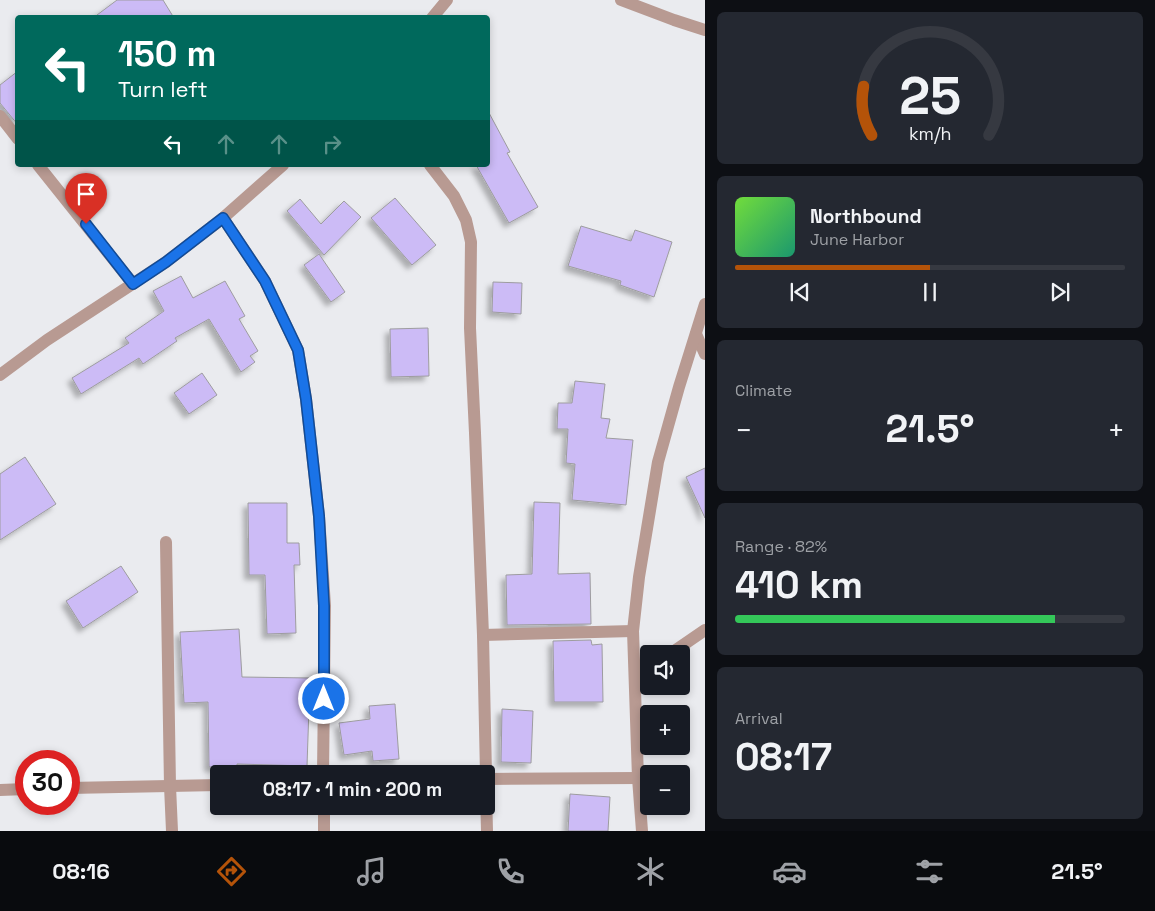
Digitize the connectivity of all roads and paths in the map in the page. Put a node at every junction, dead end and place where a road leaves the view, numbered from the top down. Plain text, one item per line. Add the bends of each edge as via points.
1 (447, 0) edge
2 (621, 0) edge
3 (434, 15) edge
4 (705, 30) edge
5 (0, 116) edge
6 (15, 134) edge
7 (40, 167) edge
8 (281, 167) edge
9 (432, 167) edge
10 (223, 218) junction
11 (133, 284) junction
12 (705, 304) edge
13 (696, 334) junction
14 (705, 354) edge
15 (0, 375) edge
16 (166, 542) dead end
17 (705, 630) edge
18 (633, 631) junction
19 (483, 635) junction
20 (683, 645) edge
21 (640, 675) edge
22 (635, 679) junction
23 (323, 765) edge
24 (486, 765) edge
25 (638, 778) junction
26 (495, 779) edge
27 (210, 785) edge
28 (170, 786) junction
29 (80, 788) edge
30 (15, 789) edge
31 (0, 790) edge
32 (324, 815) edge
33 (487, 815) edge
34 (172, 831) edge
35 (324, 831) edge
36 (488, 831) edge
37 (642, 831) edge

1 - 3 street
2 - 4 street
5 - 6 street
7 - 11 street
8 - 10 street
9 - 19 street via 454,196 466,220 470,242 470,328
10 - 11 street
10 - 23 street via 265,281 298,350 320,526 324,606
11 - 15 street
12 - 13 street
13 - 14 street
13 - 18 street via 658,462
16 - 28 street
17 - 20 street
18 - 19 street
18 - 22 street
19 - 24 street
21 - 22 street
22 - 25 street
25 - 26 street
25 - 37 street
27 - 28 street
28 - 29 street
28 - 34 street
30 - 31 street
32 - 35 street
33 - 36 street

